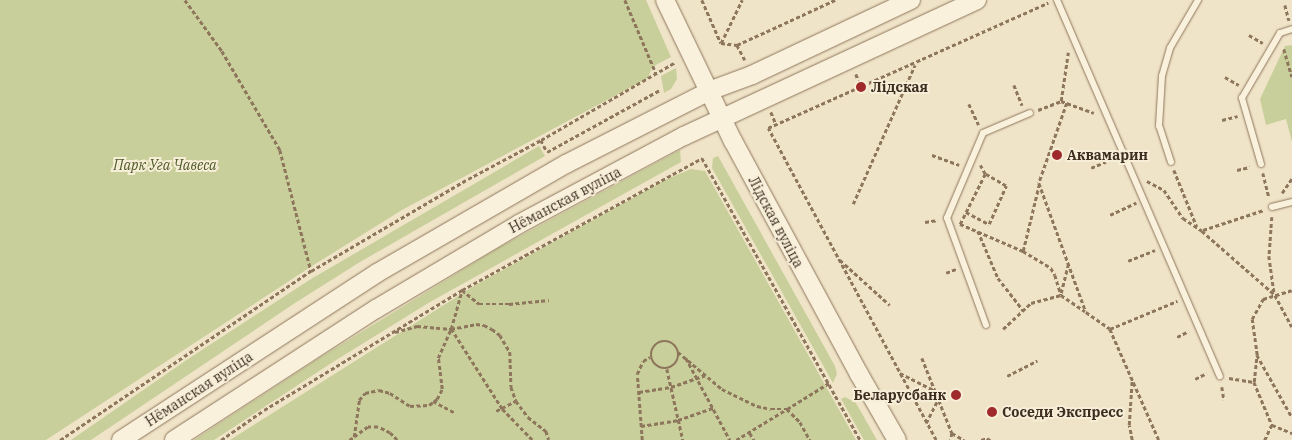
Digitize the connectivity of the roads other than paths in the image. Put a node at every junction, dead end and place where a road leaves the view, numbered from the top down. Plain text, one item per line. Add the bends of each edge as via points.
1 (665, 0) edge
2 (911, 0) edge
3 (977, 0) edge
4 (1055, 0) edge
5 (1198, 0) edge
6 (1292, 29) edge
7 (709, 91) junction
8 (1028, 114) road end
9 (722, 119) junction
10 (1170, 162) road end
11 (1260, 164) road end
12 (1292, 202) edge
13 (1272, 208) road end
14 (986, 325) dead end
15 (1220, 376) road end
16 (121, 440) edge
17 (174, 440) edge
18 (897, 440) edge

1 - 7 main road, Лідская вуліца
2 - 7 main road, Нёманская вуліца via 752,75
3 - 9 main road, Нёманская вуліца
4 - 15 lane
5 - 10 lane via 1170,48 1162,76 1159,126
6 - 11 lane via 1280,33 1242,98
7 - 9 main road, Лідская вуліца
7 - 16 main road, Нёманская вуліца via 566,164 377,273
8 - 14 lane via 983,133 947,218
9 - 17 main road, Нёманская вуліца via 519,224 376,309
9 - 18 main road, Лідская вуліца via 858,374
12 - 13 lane

